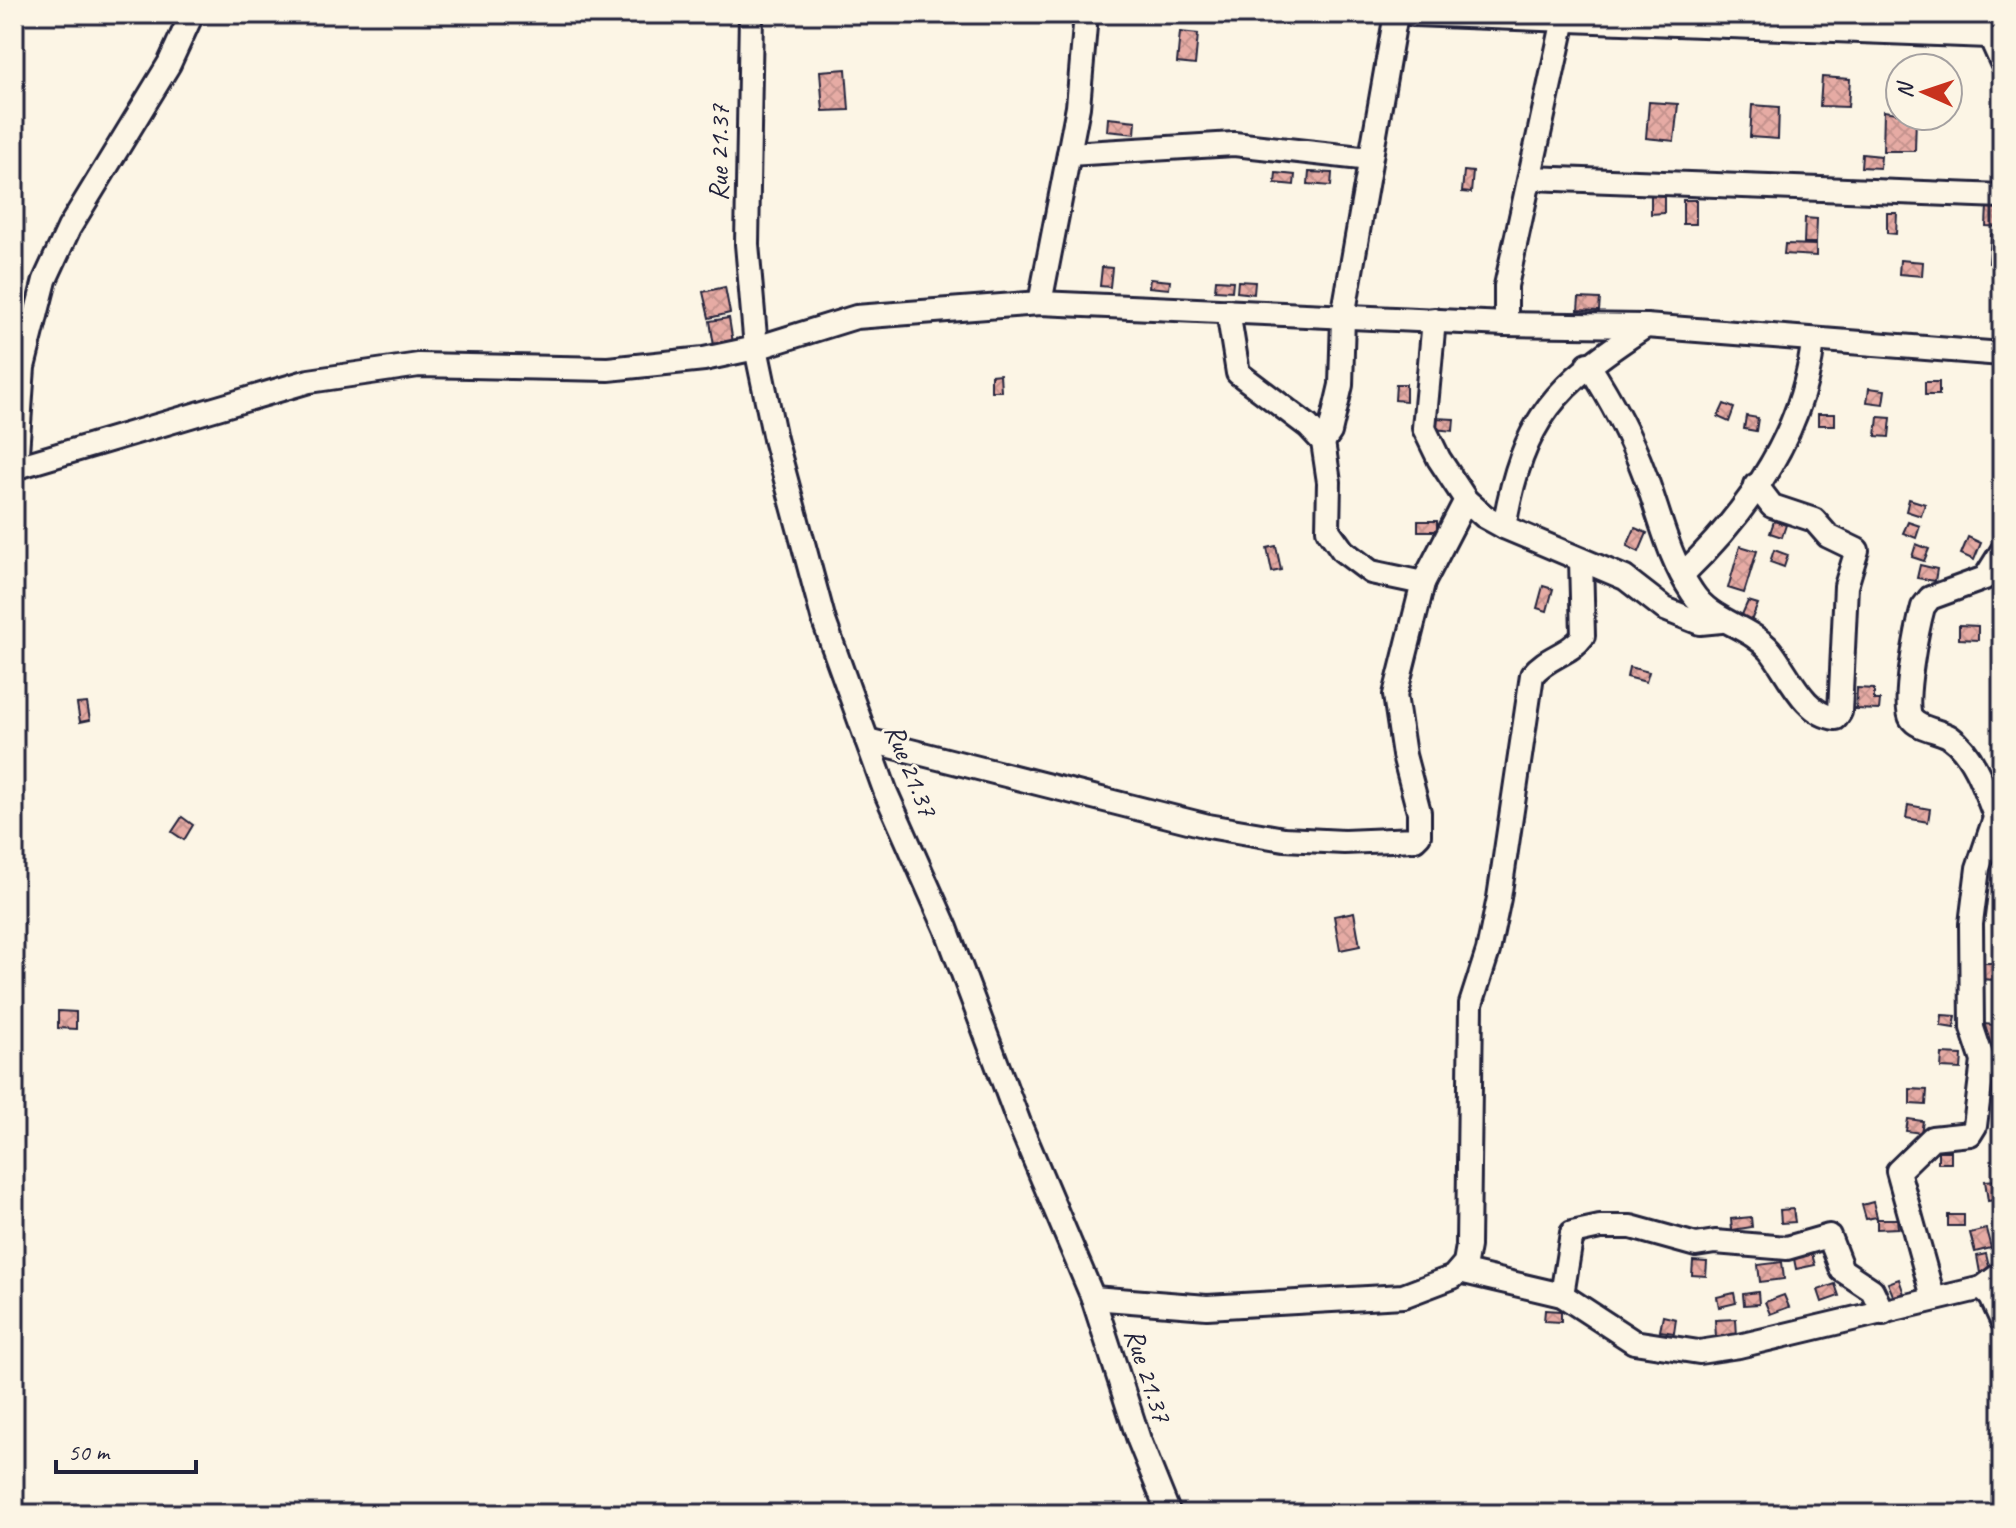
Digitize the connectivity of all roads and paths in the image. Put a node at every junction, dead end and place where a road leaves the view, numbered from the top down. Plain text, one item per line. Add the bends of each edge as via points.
1 (192, 14) edge
2 (751, 14) edge
3 (1086, 14) edge
4 (1396, 14) edge
5 (1413, 14) edge
6 (1980, 14) edge
7 (1564, 19) junction
8 (1989, 36) junction
9 (2002, 63) edge
10 (1069, 154) junction
11 (1370, 159) junction
12 (1531, 178) junction
13 (2002, 196) edge
14 (1040, 303) junction
15 (1228, 311) junction
16 (1343, 317) junction
17 (1434, 320) junction
18 (1506, 324) junction
19 (1646, 326) junction
20 (1813, 341) junction
21 (756, 348) junction
22 (2002, 354) edge
23 (1588, 364) junction
24 (1323, 442) junction
25 (15, 468) edge
26 (1756, 485) junction
27 (1466, 500) junction
28 (1504, 527) junction
29 (2002, 551) edge
30 (1581, 560) junction
31 (1683, 574) junction
32 (1423, 583) junction
33 (1721, 621) junction
34 (867, 740) junction
35 (1999, 826) edge
36 (1460, 1271) junction
37 (2002, 1273) edge
38 (1982, 1288) junction
39 (1562, 1295) junction
40 (1933, 1297) junction
41 (1093, 1298) junction
42 (1883, 1313) junction
43 (2002, 1321) edge
44 (1169, 1514) edge

1 - 25 street via 169,64 69,228 45,280 23,367
2 - 21 street, Rue 21.37 via 747,244
3 - 10 street
4 - 11 street
5 - 7 street
6 - 8 street
7 - 8 street
7 - 12 street
8 - 9 street
10 - 11 street via 1234,144
10 - 14 street
11 - 16 street
12 - 13 street
12 - 18 street via 1506,286
14 - 15 street
14 - 21 street via 856,317
15 - 16 street
15 - 24 street via 1238,373
16 - 17 street
16 - 24 street via 1341,385
17 - 18 street
17 - 27 street via 1424,428
18 - 19 street
19 - 20 street
19 - 23 street
20 - 22 street
20 - 26 street via 1809,381 1786,444
21 - 25 street via 608,369 419,365 309,381
21 - 34 street, Rue 21.37 via 824,621
23 - 28 street via 1564,385 1527,441
23 - 31 street via 1643,470
24 - 32 street via 1328,530 1343,551 1371,572
26 - 31 street via 1727,528
26 - 33 street via 1772,506 1814,520 1828,536 1857,550 1846,586 1836,718 1821,715 1759,640
27 - 28 street
27 - 32 street
28 - 30 street
29 - 35 street via 1985,578 1930,598 1923,607 1908,708 1916,723 1959,744
30 - 33 street via 1625,578 1665,609 1700,623
30 - 36 street via 1583,636 1532,675 1499,898 1471,1004 1468,1246
31 - 33 street via 1701,604
32 - 34 street via 1395,695 1419,812 1415,839 1284,839 1208,826
34 - 41 street, Rue 21.37
35 - 40 street via 1978,868 1971,924 1972,1028 1983,1061 1975,1126 1970,1134 1932,1138 1898,1171
36 - 39 street
36 - 41 street via 1403,1296 1207,1307
37 - 38 street
38 - 40 street
38 - 43 street
39 - 42 street via 1625,1339 1699,1352
39 - 42 street via 1568,1244 1572,1233 1583,1229 1631,1227 1696,1245 1778,1248 1829,1236 1842,1270 1872,1290
40 - 42 street
41 - 44 street, Rue 21.37

